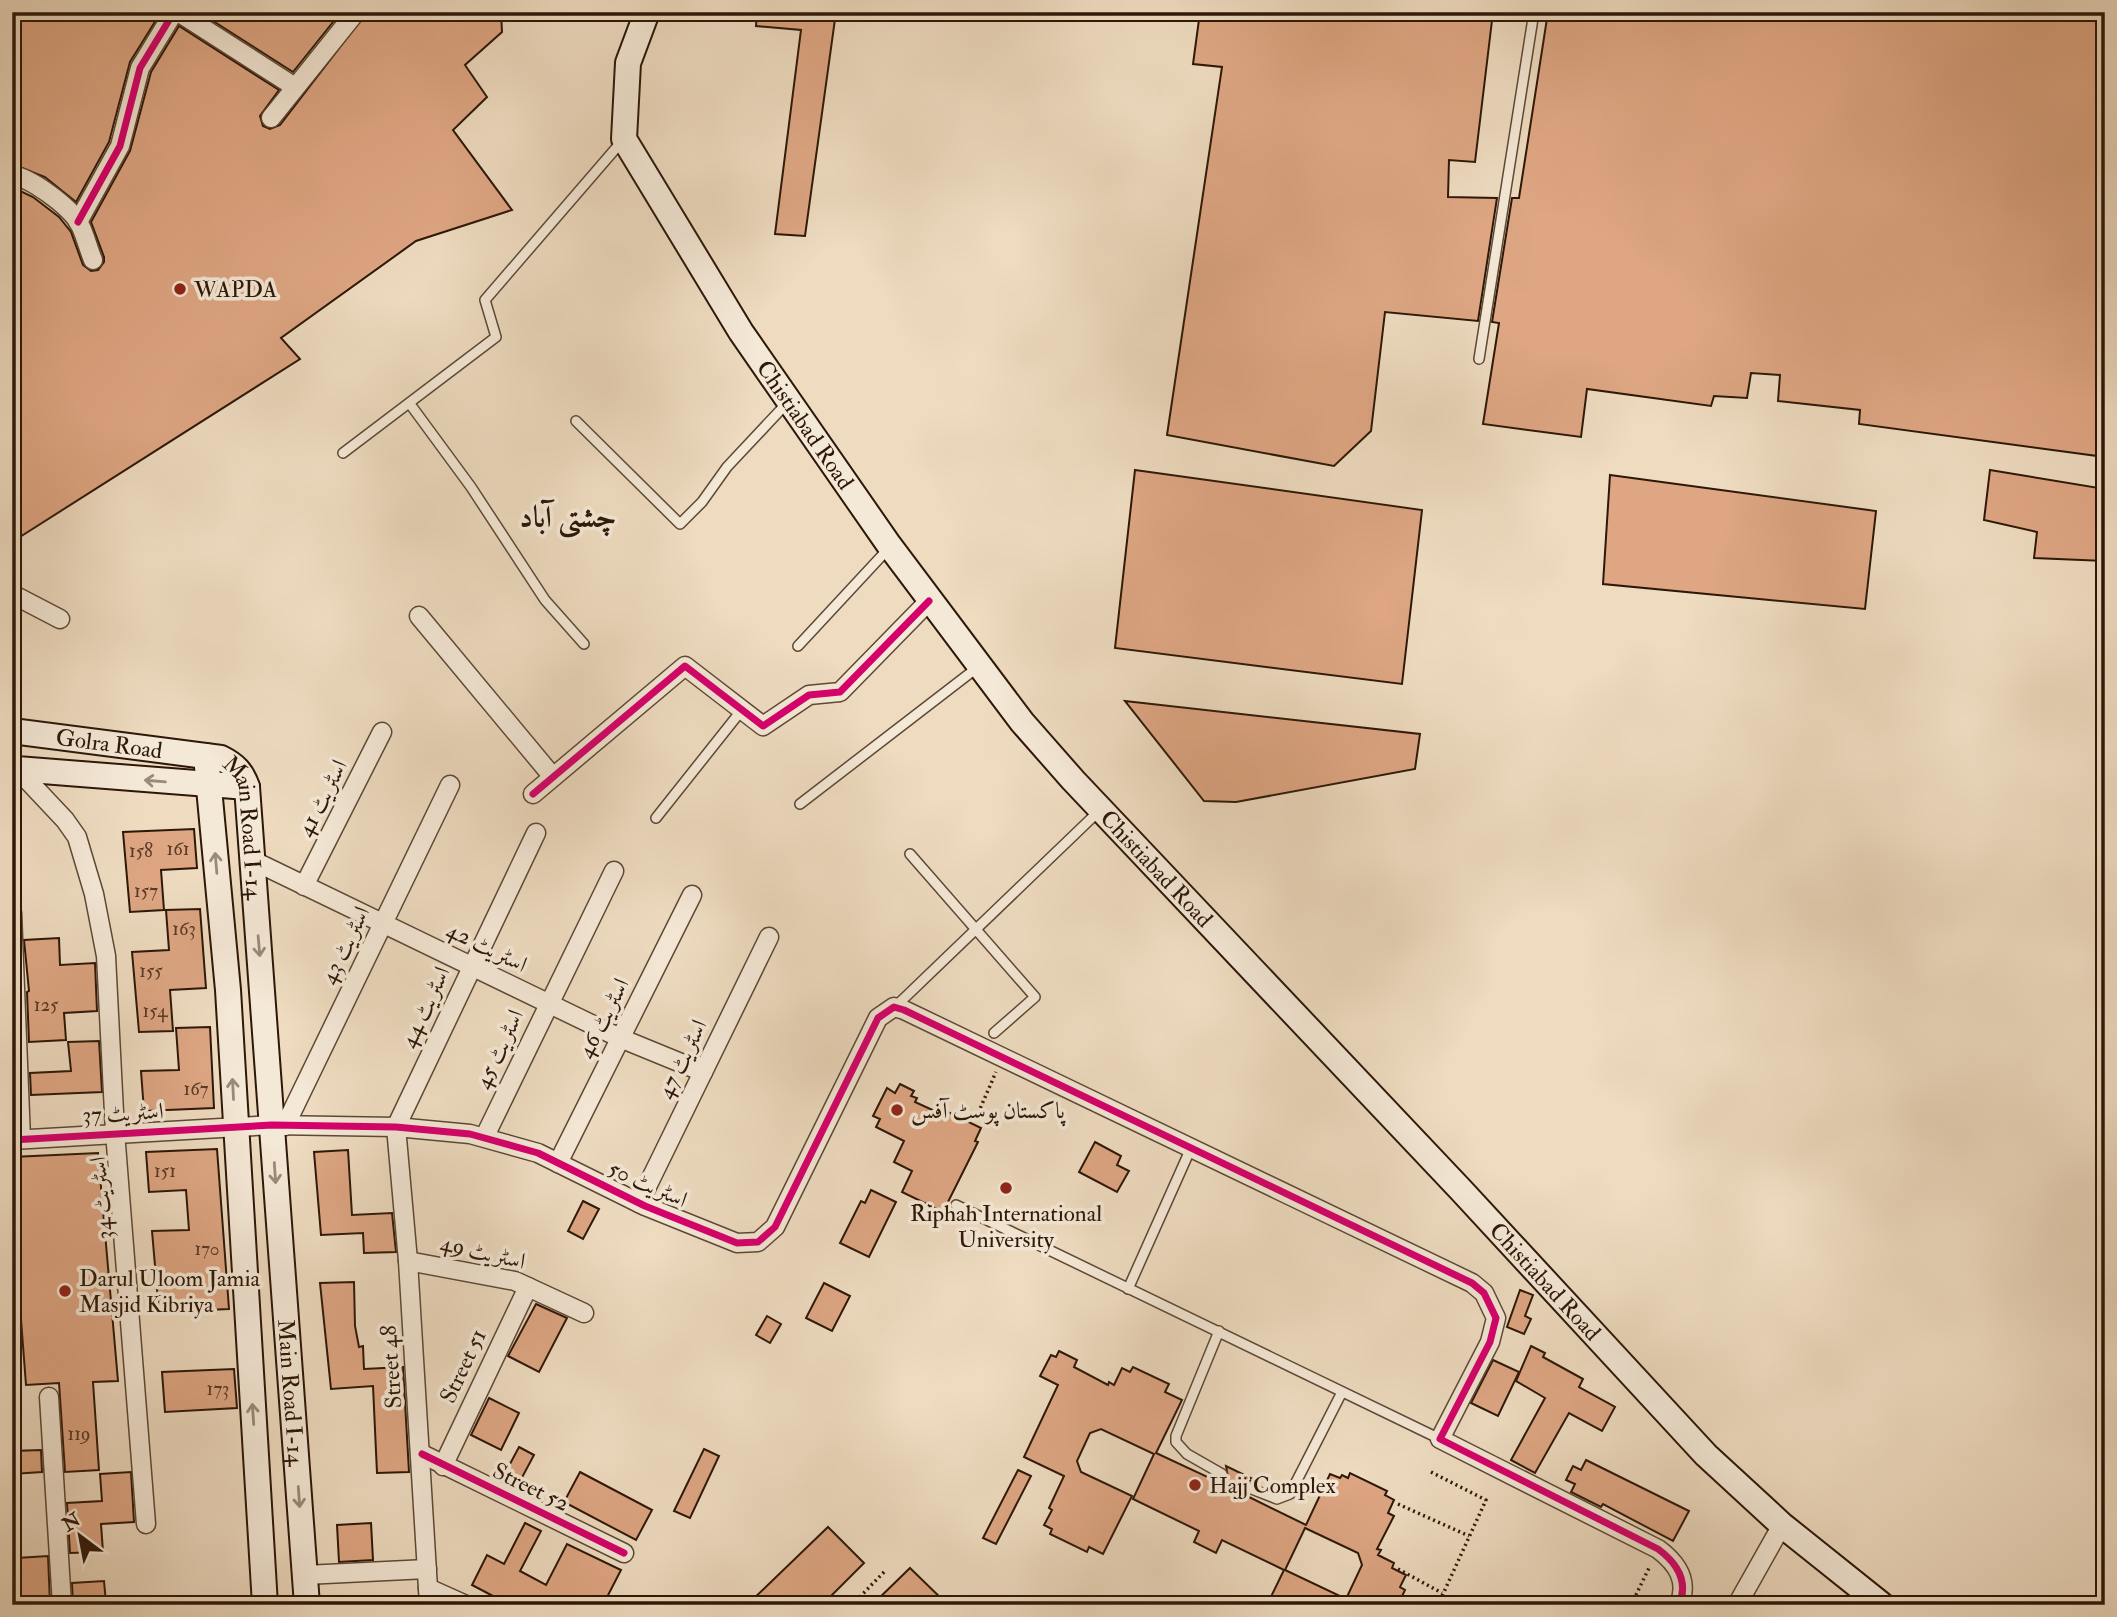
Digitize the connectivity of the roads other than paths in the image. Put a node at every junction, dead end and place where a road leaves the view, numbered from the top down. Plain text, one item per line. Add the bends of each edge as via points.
1 (176, 12) edge
2 (356, 12) edge
3 (647, 12) edge
4 (1534, 12) edge
5 (295, 88) junction
6 (271, 118) dead end
7 (624, 139) junction
8 (12, 175) edge
9 (78, 222) junction
10 (93, 260) dead end
11 (1479, 359) dead end
12 (789, 402) junction
13 (410, 404) junction
14 (576, 421) dead end
15 (343, 453) dead end
16 (890, 547) junction
17 (12, 594) edge
18 (929, 601) junction
19 (419, 615) dead end
20 (60, 619) dead end
21 (584, 644) dead end
22 (798, 646) dead end
23 (979, 666) junction
24 (741, 710) junction
25 (12, 731) edge
26 (382, 732) dead end
27 (206, 756) junction
28 (15, 767) edge
29 (553, 777) junction
30 (209, 785) junction
31 (450, 785) dead end
32 (247, 787) junction
33 (533, 794) dead end
34 (800, 804) dead end
35 (1100, 810) junction
36 (656, 818) dead end
37 (536, 832) dead end
38 (910, 854) dead end
39 (252, 860) junction
40 (614, 871) dead end
41 (304, 886) junction
42 (692, 895) dead end
43 (12, 913) edge
44 (383, 924) junction
45 (978, 928) junction
46 (769, 937) dead end
47 (471, 966) junction
48 (548, 1003) junction
49 (894, 1007) junction
50 (994, 1033) dead end
51 (620, 1038) junction
52 (704, 1072) junction
53 (235, 1126) junction
54 (278, 1126) junction
55 (396, 1127) junction
56 (115, 1132) junction
57 (485, 1136) junction
58 (17, 1139) edge
59 (1191, 1148) junction
60 (558, 1163) junction
61 (639, 1203) junction
62 (956, 1205) dead end
63 (408, 1261) junction
64 (528, 1287) junction
65 (1128, 1289) junction
66 (584, 1313) dead end
67 (1219, 1331) junction
68 (1342, 1392) junction
69 (49, 1397) dead end
70 (1440, 1439) junction
71 (422, 1454) junction
72 (443, 1466) junction
73 (1222, 1474) dead end
74 (1248, 1488) dead end
75 (146, 1524) dead end
76 (1782, 1525) junction
77 (625, 1553) dead end
78 (427, 1569) junction
79 (305, 1575) junction
80 (429, 1596) edge
81 (62, 1605) edge
82 (265, 1605) edge
83 (307, 1605) edge
84 (466, 1605) edge
85 (1679, 1605) edge
86 (1737, 1605) edge
87 (1882, 1605) edge

1 - 5 street
1 - 9 street via 141,68 120,146
2 - 5 street
3 - 7 main road via 628,63
4 - 11 lane
5 - 6 street
7 - 12 main road, Chistiabad Road
7 - 13 lane via 485,300 496,337
8 - 9 street via 24,177 44,191
9 - 10 street
12 - 14 lane via 680,524
12 - 16 main road, Chistiabad Road
13 - 15 lane
13 - 21 lane via 545,600
16 - 18 main road, Chistiabad Road
16 - 22 lane
17 - 20 street
18 - 23 main road, Chistiabad Road
18 - 24 street via 840,692 809,695 763,726
19 - 29 street
23 - 34 lane
23 - 35 main road, Chistiabad Road
24 - 29 street via 685,666
24 - 36 lane
25 - 27 main road, Golra Road
26 - 41 street, اسٹریٹ 41
27 - 30 main road, Main Road I-14
27 - 32 main road, Main Road I-14 via 234,765
30 -> 28 main road
28 - 56 street, اسٹریٹ 34 via 65,820 87,865 106,956
29 - 33 street
30 - 32 main road
53 -> 30 main road, Main Road I-14
31 - 44 street, اسٹریٹ 43
32 - 39 main road, Main Road I-14
35 - 45 lane
35 - 76 main road, Chistiabad Road via 1706,1455
37 - 47 street, اسٹریٹ 44
38 - 45 lane
39 - 41 street, اسٹریٹ 42
39 -> 54 main road, Main Road I-14
40 - 48 street, اسٹریٹ 45
41 - 44 street, اسٹریٹ 42
42 - 51 street, اسٹریٹ 46
43 - 58 street
44 - 47 street, اسٹریٹ 42
44 - 54 street, اسٹریٹ 43
45 - 49 lane
45 - 50 lane via 1035,997
46 - 52 street, اسٹریٹ 47
47 - 48 street, اسٹریٹ 42
47 - 55 street, اسٹریٹ 44
48 - 51 street, اسٹریٹ 42
48 - 57 street, اسٹریٹ 45
49 - 59 street
49 - 61 street, اسٹریٹ 50 via 878,1018 775,1227 758,1242 737,1243
51 - 52 street, اسٹریٹ 42
51 - 60 street, اسٹریٹ 46
52 - 61 street, اسٹریٹ 47
53 - 54 street, اسٹریٹ 37
53 - 56 street, اسٹریٹ 37
82 -> 53 main road, Main Road I-14
54 - 55 street, اسٹریٹ 50
54 -> 79 main road, Main Road I-14
55 - 57 street, اسٹریٹ 50
55 - 63 street, Street 48
56 - 58 street, اسٹریٹ 37
56 - 75 street, اسٹریٹ 34
57 - 60 street, اسٹریٹ 50
59 - 65 lane
59 - 70 street via 1472,1283 1483,1293 1496,1318 1490,1342
60 - 61 street, اسٹریٹ 50
62 - 65 lane
63 - 64 street, اسٹریٹ 49
63 - 71 street, Street 48
64 - 66 street, اسٹریٹ 49
64 - 72 street, Street 51
65 - 67 lane
67 - 68 lane
67 - 73 lane via 1176,1442 1187,1454
68 - 70 lane
68 - 74 lane via 1290,1494 1277,1499
69 - 81 street
70 - 85 street via 1658,1549 1679,1570 1683,1595
71 - 72 street, Street 52
71 - 78 street, Street 48
72 - 77 street, Street 52
76 - 86 street
76 - 87 main road, Chistiabad Road
78 - 79 street
78 - 80 street, Street 48
79 - 83 main road, Main Road I-14
80 - 84 street

